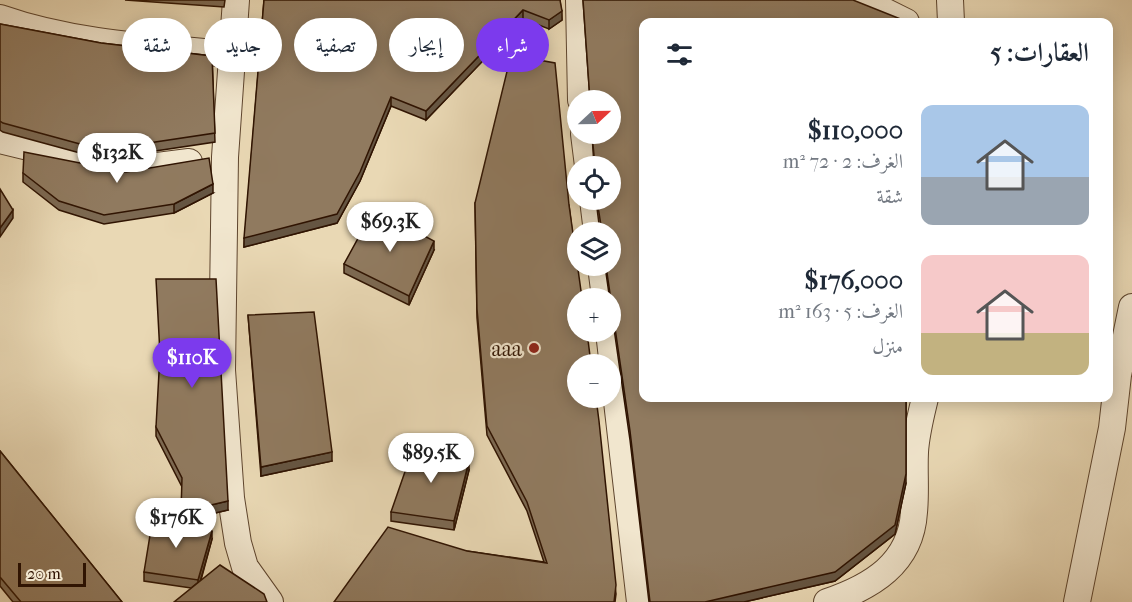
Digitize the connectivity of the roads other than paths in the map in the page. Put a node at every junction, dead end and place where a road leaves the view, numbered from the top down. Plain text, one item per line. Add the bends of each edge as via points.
1 (236, 0) edge
2 (579, 0) edge
3 (862, 0) edge
4 (950, 0) edge
5 (0, 18) edge
6 (234, 18) edge
7 (898, 18) edge
8 (951, 18) edge
9 (204, 52) edge
10 (229, 72) edge
11 (580, 90) edge
12 (0, 140) edge
13 (225, 157) junction
14 (1132, 307) edge
15 (610, 342) edge
16 (924, 402) edge
17 (270, 602) edge
18 (640, 602) edge
19 (827, 602) edge
20 (1077, 602) edge

1 - 6 street
2 - 11 street
3 - 7 street
4 - 8 street
5 - 9 street via 96,42
10 - 13 street
12 - 13 street via 88,165 126,170
13 - 17 street via 222,370 231,498 245,567
14 - 20 street
15 - 18 street
16 - 19 street via 915,450 910,535 885,573 865,588

